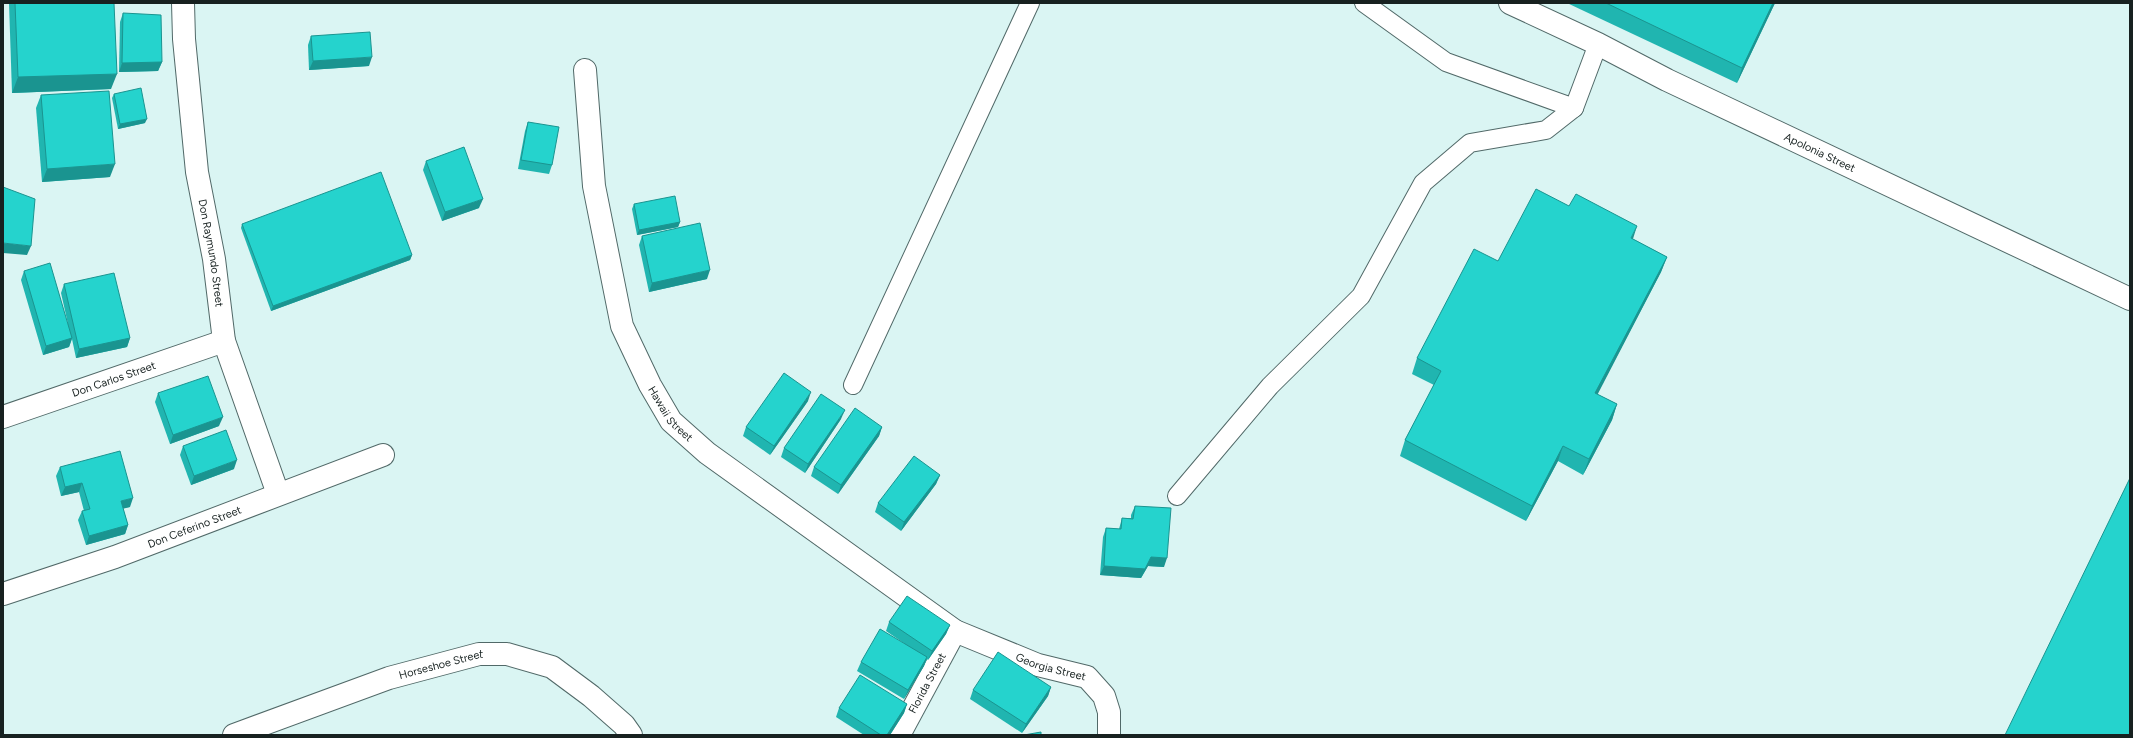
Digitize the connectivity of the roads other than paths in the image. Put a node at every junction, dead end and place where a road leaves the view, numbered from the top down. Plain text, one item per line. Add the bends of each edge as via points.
1 (183, 3) edge
2 (1030, 3) edge
3 (1364, 3) edge
4 (1510, 3) edge
5 (1598, 44) junction
6 (585, 70) dead end
7 (1574, 108) junction
8 (2130, 299) edge
9 (224, 340) junction
10 (853, 385) dead end
11 (3, 417) edge
12 (383, 455) dead end
13 (278, 494) junction
14 (1177, 496) dead end
15 (3, 594) edge
16 (955, 631) junction
17 (234, 735) edge
18 (631, 735) edge
19 (899, 735) edge
20 (1109, 735) edge

1 - 9 street, Don Raymundo Street via 197,172 214,259
2 - 10 lane
3 - 7 lane via 1446,62
4 - 5 street, Apolonia Street
5 - 7 lane
5 - 8 street, Apolonia Street via 1667,80
6 - 16 street, Hawaii Street via 594,186 622,326 650,385 671,421 707,453
7 - 14 lane via 1546,130 1470,143 1423,183 1361,296 1270,386
9 - 11 street, Don Carlos Street
9 - 13 street, Don Raymundo Street
12 - 13 street, Don Ceferino Street
13 - 15 street, Don Ceferino Street via 115,556
16 - 19 street, Florida Street
16 - 20 street, Georgia Street via 1038,665 1087,677 1104,696 1109,712
17 - 18 street, Horseshoe Street via 389,678 479,654 507,654 552,666 591,696 624,725

